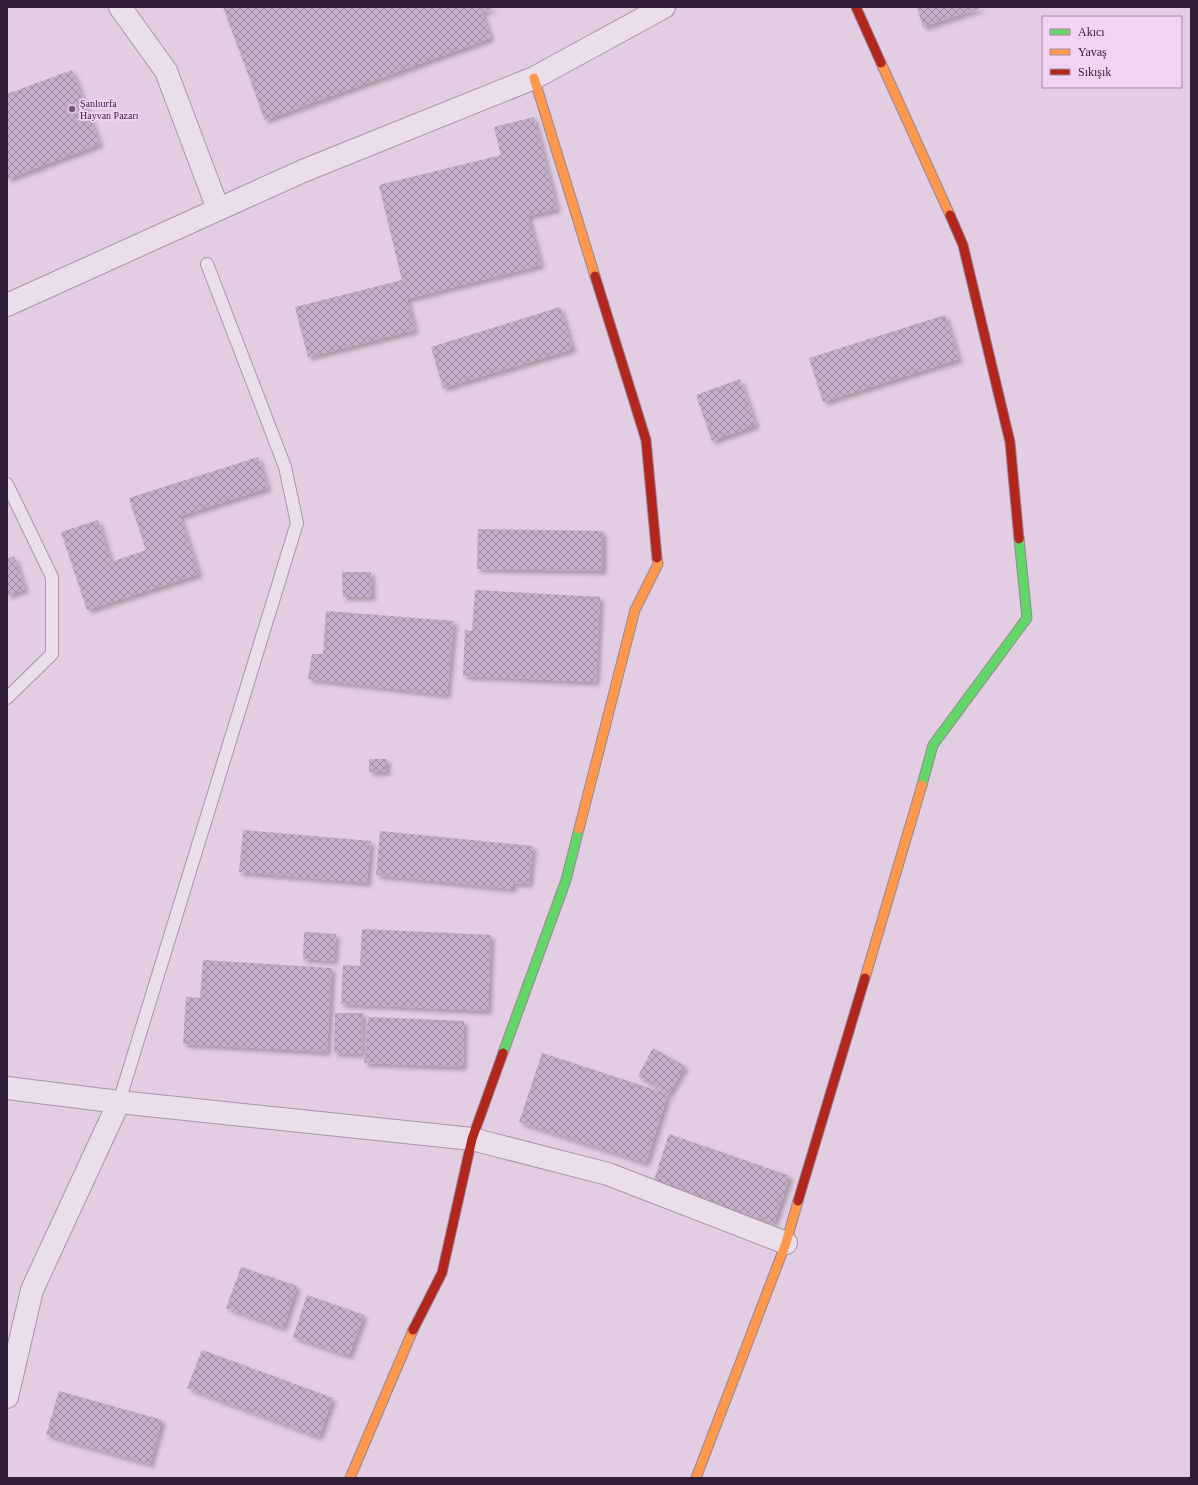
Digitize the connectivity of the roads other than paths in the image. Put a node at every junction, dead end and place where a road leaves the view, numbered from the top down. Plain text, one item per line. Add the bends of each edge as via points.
1 (120, 7) edge
2 (664, 7) edge
3 (856, 7) edge
4 (534, 78) junction
5 (218, 209) junction
6 (207, 264) dead end
7 (7, 305) edge
8 (7, 484) edge
9 (7, 698) edge
10 (7, 1088) edge
11 (119, 1102) junction
12 (472, 1139) junction
13 (786, 1243) junction
14 (7, 1397) edge
15 (350, 1478) edge
16 (696, 1478) edge

1 - 5 street via 166,71
2 - 4 street
3 - 13 street via 964,245 1010,442 1026,618 933,745
4 - 5 street via 303,171
4 - 12 street via 646,440 658,564 635,610 566,880
5 - 7 street
6 - 11 lane via 285,467 297,523
8 - 9 lane via 52,577 52,654
10 - 11 street
11 - 12 street
11 - 14 street via 32,1290
12 - 13 street via 608,1174
12 - 15 street via 442,1273 416,1322
13 - 16 street

